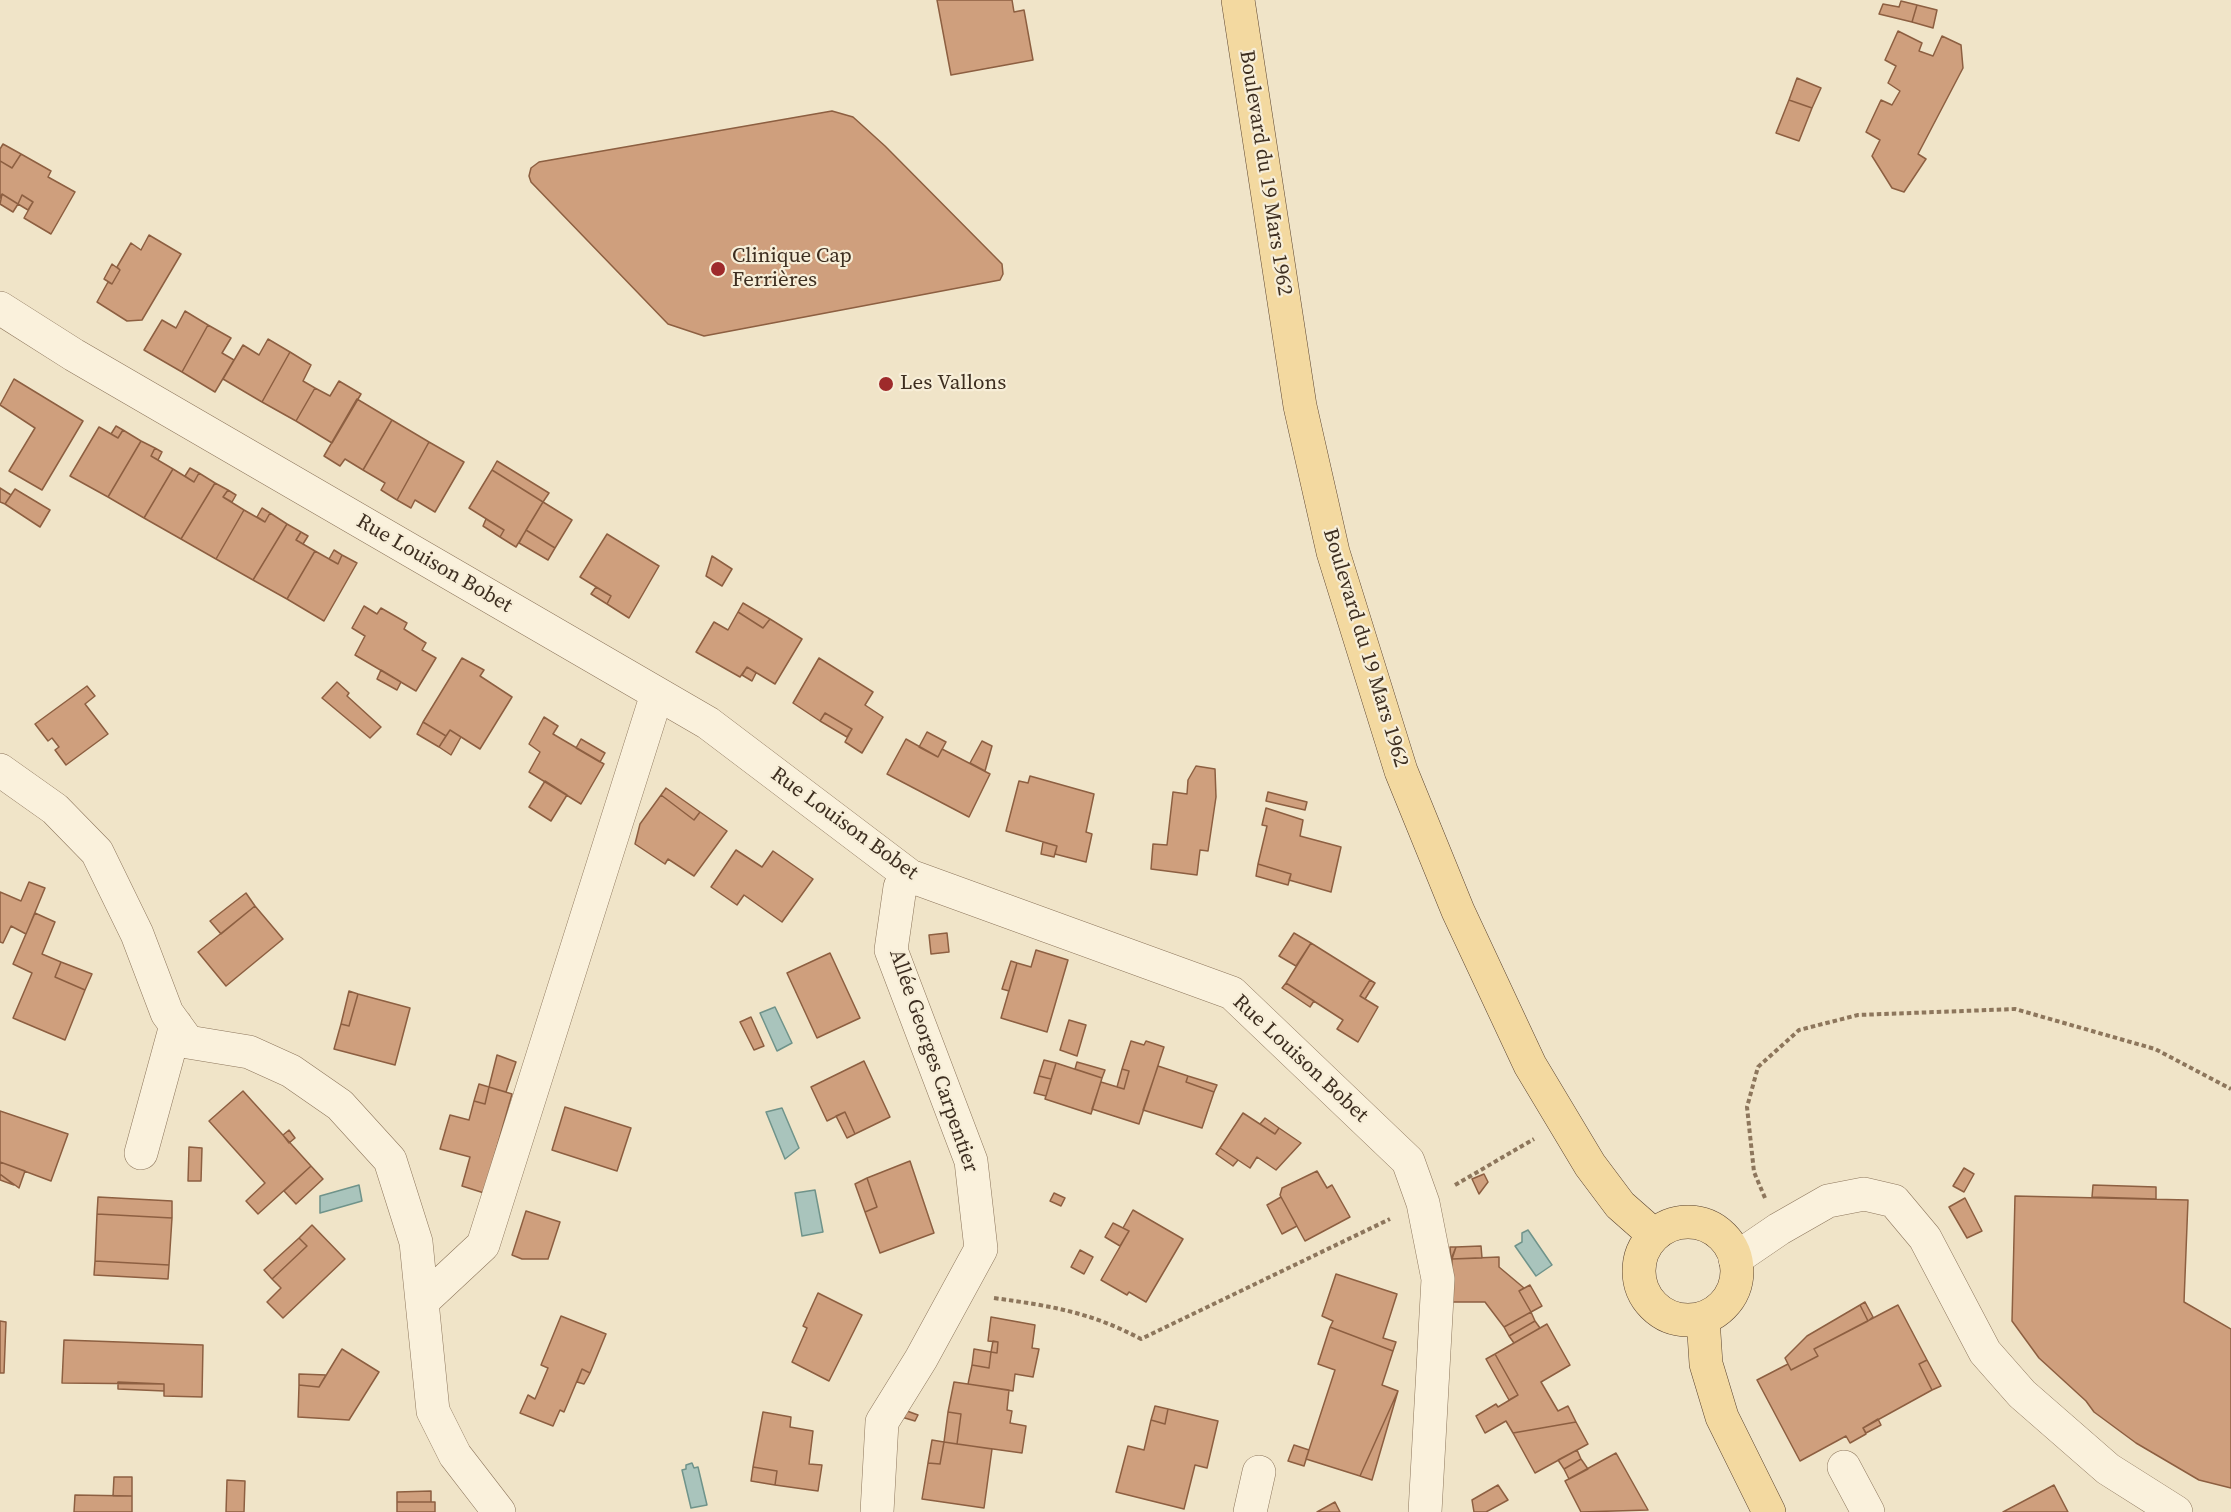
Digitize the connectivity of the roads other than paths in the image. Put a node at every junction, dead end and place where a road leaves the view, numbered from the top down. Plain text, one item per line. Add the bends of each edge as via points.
1 (1238, 0) edge
2 (0, 308) edge
3 (657, 694) junction
4 (0, 770) edge
5 (910, 876) junction
6 (176, 1025) junction
7 (141, 1153) dead end
8 (1654, 1235) junction
9 (1736, 1259) junction
10 (423, 1301) junction
11 (1703, 1317) junction
12 (1844, 1467) dead end
13 (1259, 1472) dead end
14 (499, 1512) edge
15 (877, 1512) edge
16 (1250, 1512) edge
17 (1425, 1512) edge
18 (1769, 1512) edge
19 (1868, 1512) edge
20 (2176, 1512) edge

1 - 8 main road, Boulevard du 19 Mars 1962 via 1300,406 1333,552 1401,771 1454,901 1530,1065 1590,1165 1620,1205
2 - 3 street, Rue Louison Bobet via 74,356
3 - 5 street, Rue Louison Bobet via 708,723
3 - 10 street via 483,1245
4 - 6 street via 55,809 96,852 137,934 167,1013
5 - 15 street, Allée Georges Carpentier via 900,887 891,950 972,1161 981,1250 882,1422
5 - 17 street, Rue Louison Bobet via 1232,993 1408,1161 1423,1203 1438,1279
6 - 7 street
6 - 10 street via 188,1042 249,1052 291,1071 340,1105 390,1160 416,1242
8 - 9 main road via 1672,1225 1692,1222 1712,1228 1727,1241
8 - 11 main road via 1641,1257 1639,1270 1646,1296 1671,1317
9 - 11 main road via 1737,1274 1727,1301
9 - 20 street via 1828,1201 1864,1194 1894,1201 1925,1238 1985,1352 2022,1394 2108,1469
10 - 14 street via 434,1411 455,1455
11 - 18 main road via 1706,1364 1722,1417
12 - 19 street
13 - 16 street

